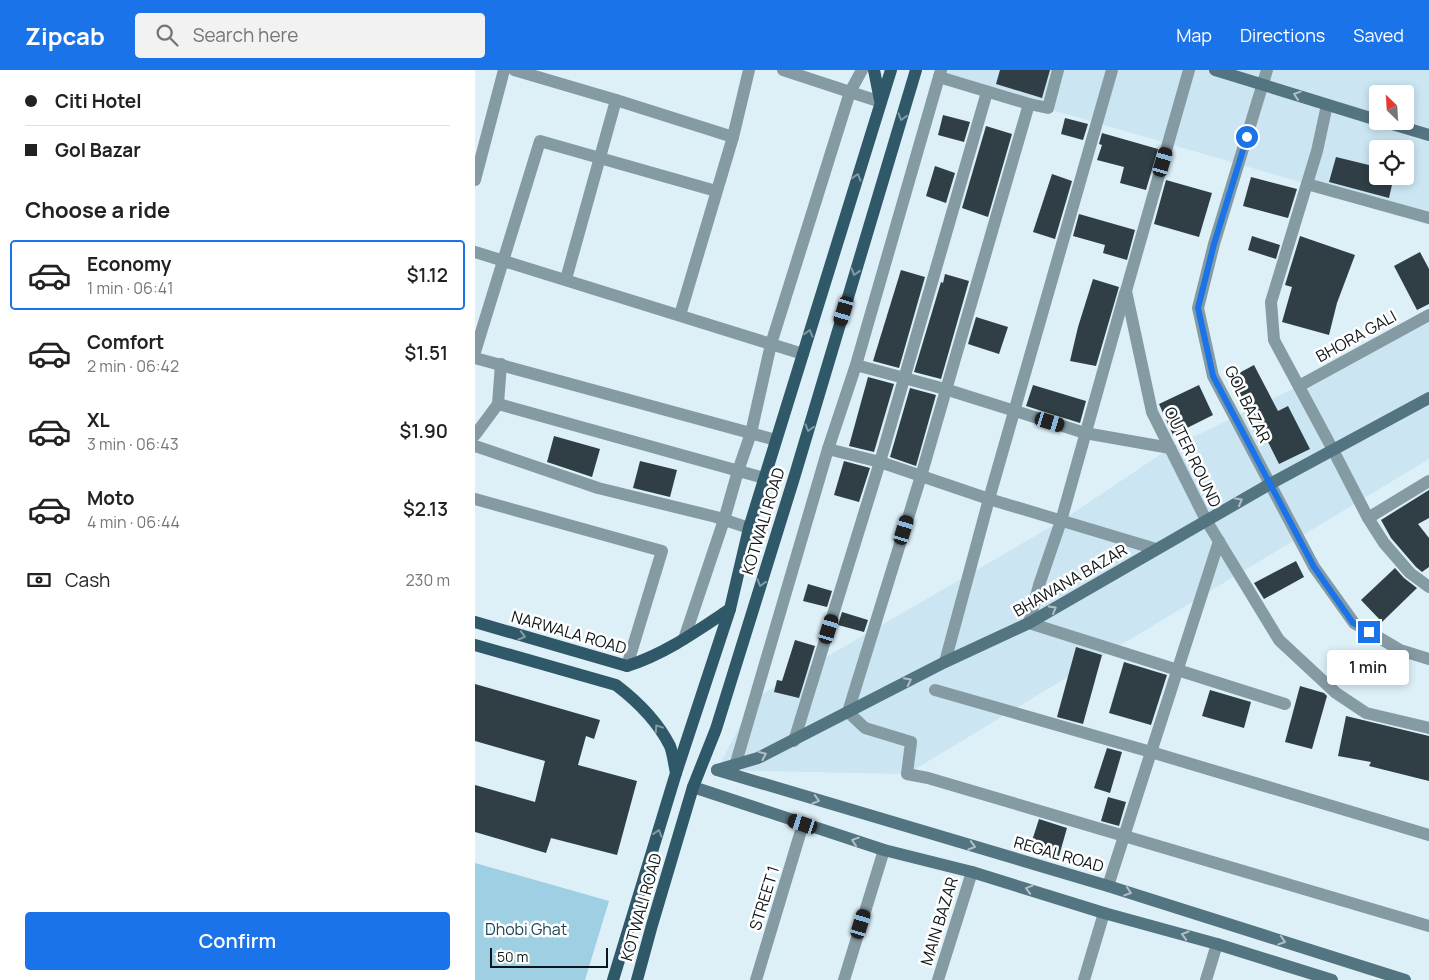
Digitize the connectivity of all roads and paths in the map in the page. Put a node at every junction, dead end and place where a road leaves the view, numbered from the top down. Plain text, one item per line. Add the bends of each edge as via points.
1 (504, 70) edge
2 (514, 70) edge
3 (749, 70) edge
4 (783, 70) edge
5 (862, 70) edge
6 (874, 70) edge
7 (891, 70) edge
8 (916, 70) edge
9 (1058, 70) edge
10 (1113, 70) edge
11 (1189, 70) edge
12 (1215, 70) edge
13 (1267, 70) edge
14 (939, 73) edge
15 (1263, 84) junction
16 (850, 92) junction
17 (987, 92) junction
18 (616, 100) junction
19 (881, 102) junction
20 (1029, 104) junction
21 (1327, 105) junction
22 (1369, 118) edge
23 (1412, 130) edge
24 (1429, 135) edge
25 (733, 138) junction
26 (600, 158) junction
27 (475, 180) edge
28 (1307, 184) junction
29 (716, 191) junction
30 (1429, 218) edge
31 (475, 252) edge
32 (503, 260) junction
33 (566, 279) junction
34 (1126, 291) junction
35 (680, 315) junction
36 (1429, 315) edge
37 (771, 344) junction
38 (475, 352) edge
39 (803, 354) junction
40 (475, 358) edge
41 (501, 364) junction
42 (856, 365) junction
43 (905, 378) junction
44 (1299, 386) junction
45 (945, 388) junction
46 (1429, 398) edge
47 (498, 404) junction
48 (1015, 411) junction
49 (751, 433) junction
50 (1085, 433) junction
51 (475, 436) edge
52 (776, 440) junction
53 (475, 446) edge
54 (1170, 448) junction
55 (828, 449) junction
56 (1333, 450) junction
57 (880, 462) junction
58 (738, 470) junction
59 (921, 476) junction
60 (765, 478) junction
61 (1429, 481) edge
62 (1270, 484) junction
63 (475, 499) edge
64 (989, 499) junction
65 (1368, 518) junction
66 (724, 520) junction
67 (1206, 520) junction
68 (1061, 521) junction
69 (749, 528) junction
70 (1219, 541) junction
71 (1156, 550) junction
72 (1429, 587) edge
73 (730, 609) junction
74 (475, 622) edge
75 (1029, 623) junction
76 (684, 639) junction
77 (475, 645) edge
78 (1429, 659) edge
79 (945, 662) junction
80 (627, 666) junction
81 (1177, 670) junction
82 (935, 690) dead end
83 (1285, 704) dead end
84 (848, 712) junction
85 (1429, 728) edge
86 (794, 741) junction
87 (1151, 752) junction
88 (702, 766) junction
89 (735, 766) junction
90 (717, 770) junction
91 (676, 773) junction
92 (693, 788) junction
93 (803, 824) junction
94 (1429, 835) edge
95 (1125, 837) junction
96 (884, 850) junction
97 (972, 872) junction
98 (1108, 886) junction
99 (1104, 913) junction
100 (1429, 926) edge
101 (1217, 944) junction
102 (613, 980) edge
103 (637, 980) edge
104 (757, 980) edge
105 (844, 980) edge
106 (938, 980) edge
107 (1085, 980) edge
108 (1206, 980) edge
109 (1332, 980) edge
110 (1405, 980) edge

1 - 27 street
2 - 18 street
3 - 25 street
4 - 16 street
5 - 16 street
6 - 19 main road
7 - 19 main road, KOTWALI ROAD
8 -> 88 main road, KOTWALI ROAD via 791,487
9 - 20 street via 1048,108
10 - 48 street
11 - 34 street, OUTER ROUND
12 - 15 street
13 - 15 street, GOL BAZAR
14 - 17 street
14 - 42 street
21 -> 15 street
15 - 62 street, GOL BAZAR via 1198,308 1213,376
16 - 19 street
16 - 37 street
17 - 20 street
17 - 43 street
18 - 25 street
18 - 26 street
39 -> 19 main road, KOTWALI ROAD
20 - 45 street
21 - 22 street
21 - 28 street
23 - 24 street
25 - 29 street
26 - 29 street
26 - 32 street via 540,141
26 - 33 street
28 - 30 street
28 - 44 street via 1271,302 1275,340
29 - 35 street
31 - 32 street
32 - 33 street
32 - 38 street
33 - 35 street
34 - 50 street
34 - 54 street, OUTER ROUND via 1152,412
35 - 37 street
36 - 44 street, BHORA GALI
37 - 39 street
37 - 49 street
39 - 52 main road, KOTWALI ROAD
40 - 41 street
41 - 47 street
41 - 49 street
42 - 43 street
42 - 55 street
43 - 45 street
43 - 57 street
44 - 56 street
45 - 48 street
45 - 59 street
46 - 56 street, BHAWANA BAZAR
47 - 51 street
47 - 58 street
48 - 50 street
48 - 64 street
49 - 52 street
49 - 58 street
50 - 54 street
50 - 68 street
52 - 60 main road, KOTWALI ROAD
53 - 66 street via 598,488
54 - 67 street, OUTER ROUND
55 - 57 street
55 - 89 street
56 - 62 street, BHAWANA BAZAR
56 - 65 street
57 - 59 street
57 - 86 street
58 - 60 street
58 - 66 street
59 - 64 street
59 - 84 street
60 - 69 main road, KOTWALI ROAD
61 - 65 street
67 -> 62 street, BHAWANA BAZAR
62 - 78 street, GOL BAZAR via 1314,567 1353,623 1400,650
63 - 80 street via 662,551
64 - 68 street
64 - 79 street
65 - 72 street via 1384,543 1410,572
66 - 69 street
66 - 76 street
67 - 70 street, OUTER ROUND
67 - 71 street, BHAWANA BAZAR
68 - 71 street
68 - 75 street
69 - 73 main road, KOTWALI ROAD
70 - 81 street
70 - 85 street, OUTER ROUND via 1279,640 1336,693 1365,712
75 -> 71 street, BHAWANA BAZAR
73 - 76 main road, NARWALA ROAD
73 - 91 main road, KOTWALI ROAD
74 -> 80 main road, NARWALA ROAD
75 - 79 street, BHAWANA BAZAR
75 - 81 street
76 - 80 main road, NARWALA ROAD via 649,659
91 -> 77 main road via 670,747 651,718 616,685
84 -> 79 street, BHAWANA BAZAR
81 - 83 street
81 - 87 street
82 - 87 street
84 - 86 street, BHAWANA BAZAR
84 - 95 street via 865,728 911,742 907,774
89 -> 86 street, BHAWANA BAZAR
87 - 94 street
87 - 95 street
88 - 90 street, REGAL ROAD
88 - 92 main road, KOTWALI ROAD
89 - 90 street, BHAWANA BAZAR
90 -> 98 street, REGAL ROAD
102 -> 91 main road, KOTWALI ROAD
92 - 93 street
92 - 103 main road, KOTWALI ROAD
96 -> 93 street
93 - 104 street, STREET 1
95 - 98 street
95 - 100 street
96 - 97 street
96 - 105 street
99 -> 97 street
97 - 106 street, MAIN BAZAR
98 -> 110 street, REGAL ROAD
101 -> 99 street
99 - 107 street
101 - 108 street
101 - 109 street

